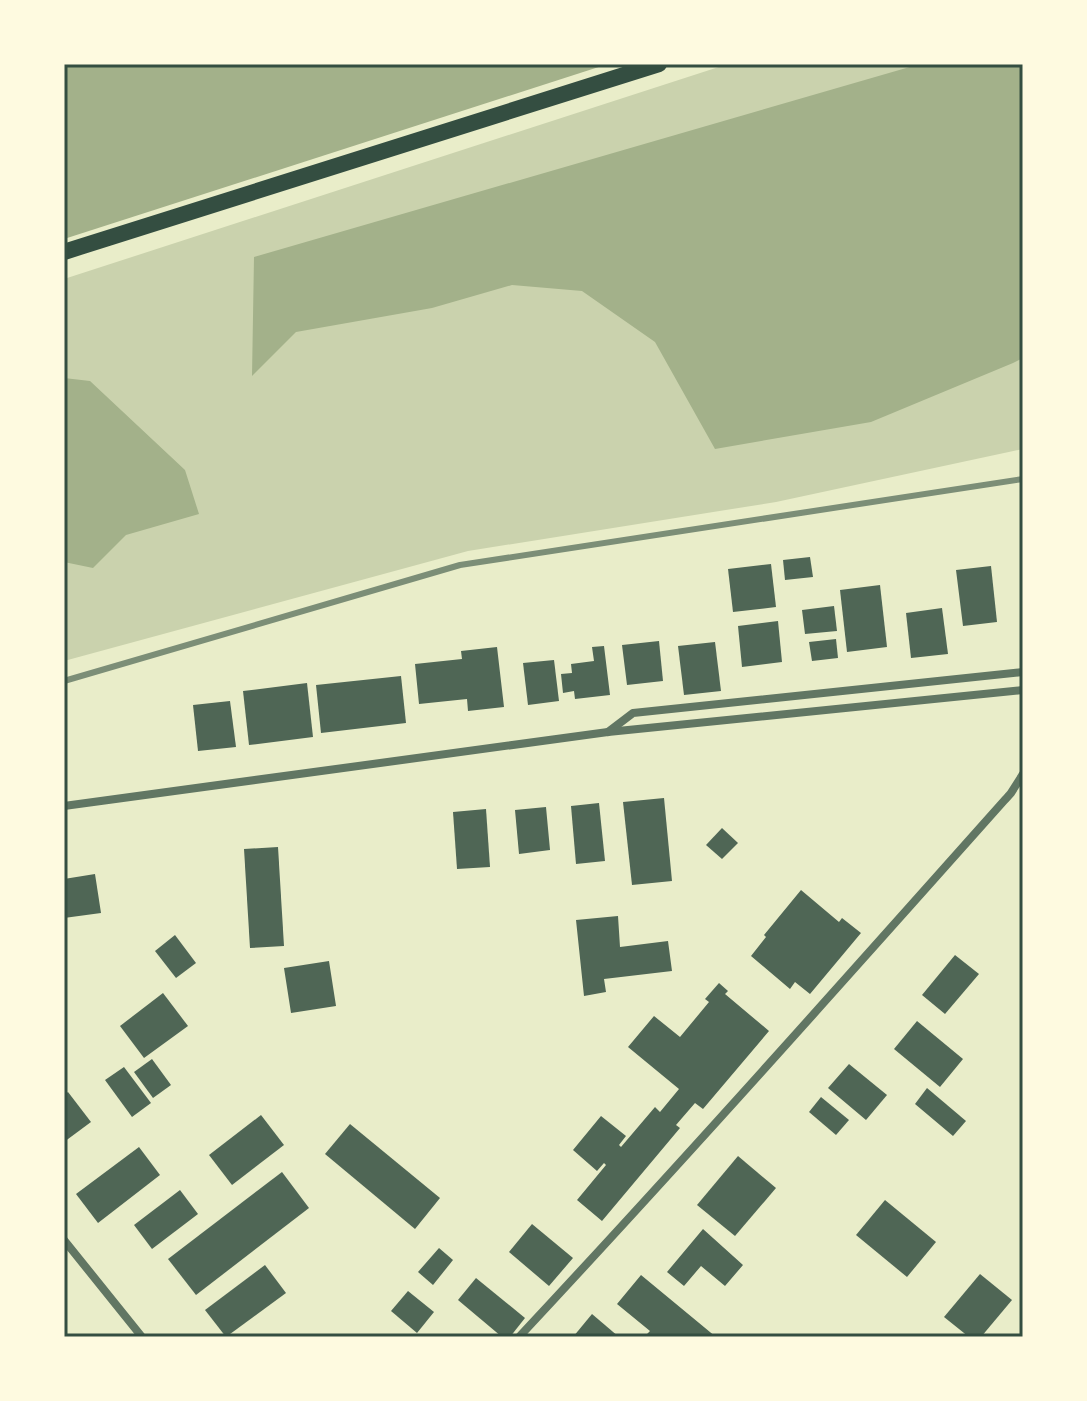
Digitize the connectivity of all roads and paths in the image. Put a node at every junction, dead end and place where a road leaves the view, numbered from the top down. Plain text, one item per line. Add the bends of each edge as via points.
1 (659, 64) edge
2 (64, 252) edge
3 (1023, 672) edge
4 (1023, 690) edge
5 (608, 732) junction
6 (1023, 774) edge
7 (64, 806) edge
8 (64, 1240) edge
9 (142, 1337) edge
10 (519, 1337) edge

1 - 2 main road
3 - 5 street via 633,713
4 - 5 street
5 - 7 street
6 - 10 street via 768,1067
8 - 9 street

